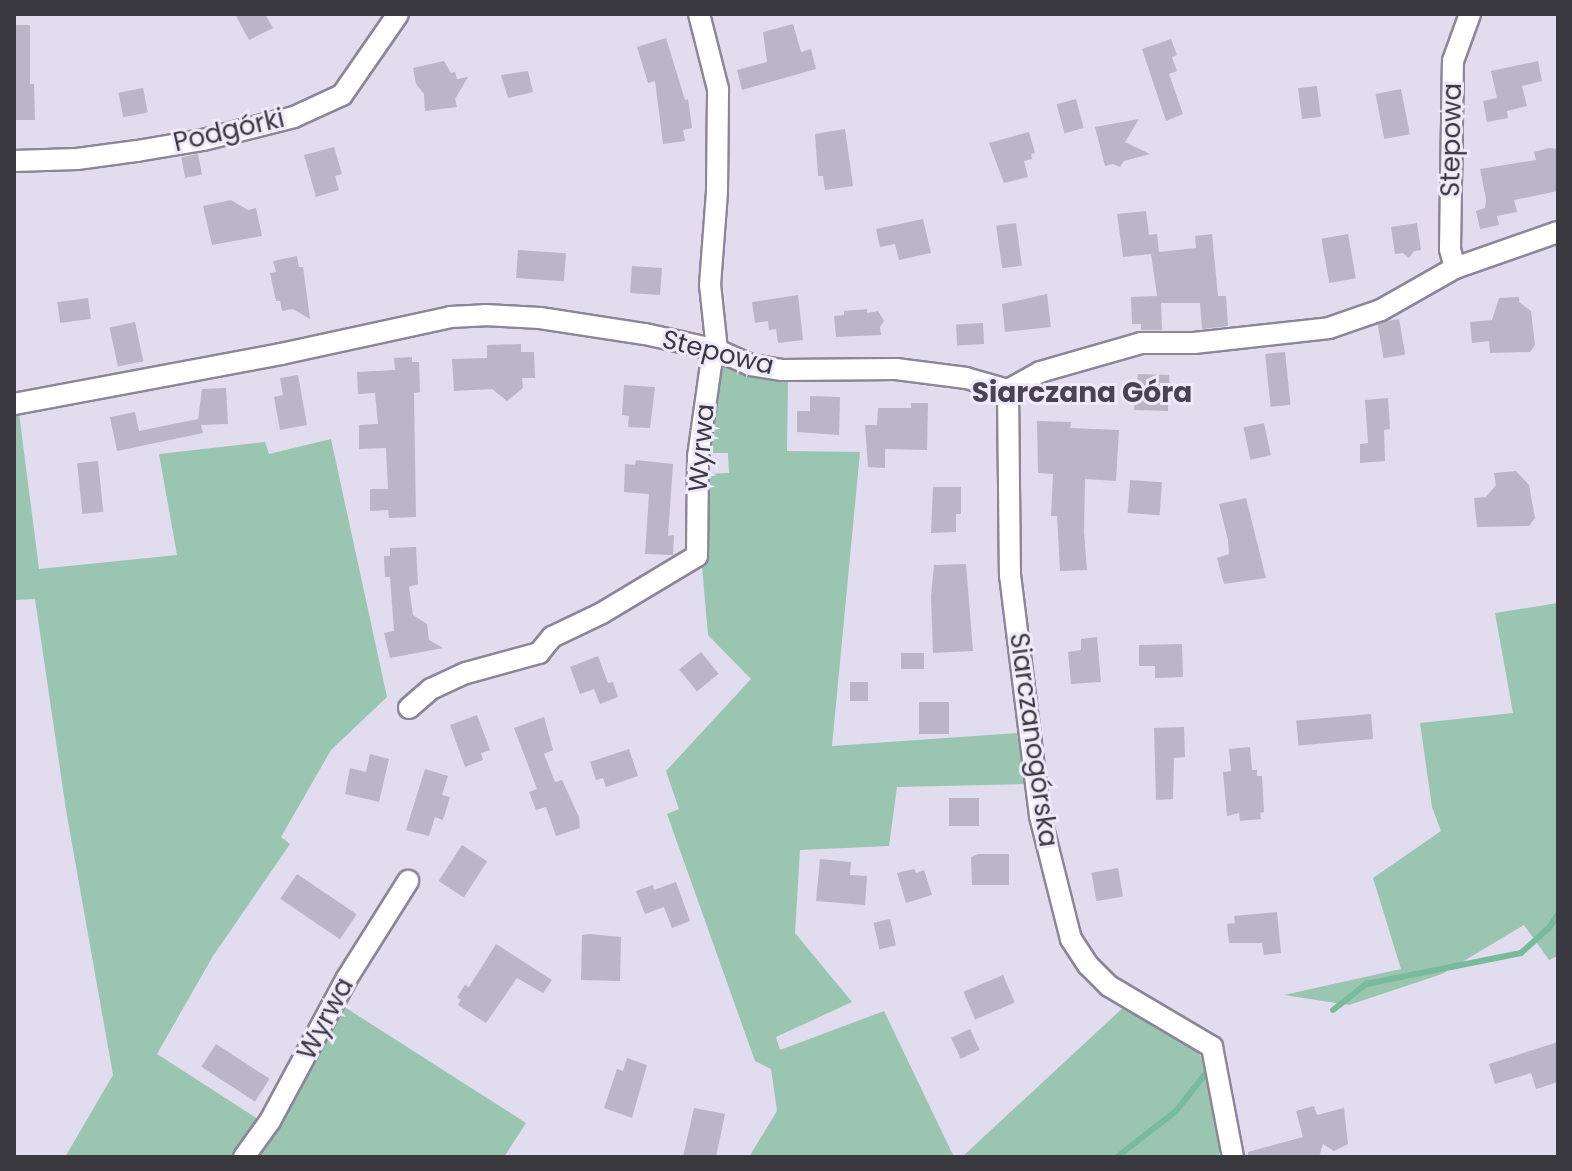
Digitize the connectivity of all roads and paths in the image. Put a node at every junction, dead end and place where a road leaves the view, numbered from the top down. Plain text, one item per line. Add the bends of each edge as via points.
1 (398, 14) edge
2 (699, 14) edge
3 (1470, 14) edge
4 (14, 161) edge
5 (1558, 232) edge
6 (1455, 268) junction
7 (717, 350) junction
8 (1008, 390) junction
9 (14, 404) edge
10 (409, 708) dead end
11 (408, 881) dead end
12 (244, 1157) edge
13 (1233, 1157) edge

1 - 4 street, Podgórki via 342,95 294,117 137,151
2 - 7 street, Wyrwa via 718,89 710,285
3 - 6 street, Stepowa via 1453,61 1450,249
5 - 6 street
6 - 8 street via 1381,310 1329,328 1194,343 1141,343 1040,372
7 - 8 street, Stepowa via 751,365 783,370 896,369 966,378
7 - 9 street, Stepowa via 540,318 450,317
7 - 10 street, Wyrwa via 698,457 697,556 552,637 539,653 466,673 431,689
8 - 13 street, Siarczanogórska via 1010,575 1040,816 1071,939 1109,986 1212,1047
11 - 12 street, Wyrwa

